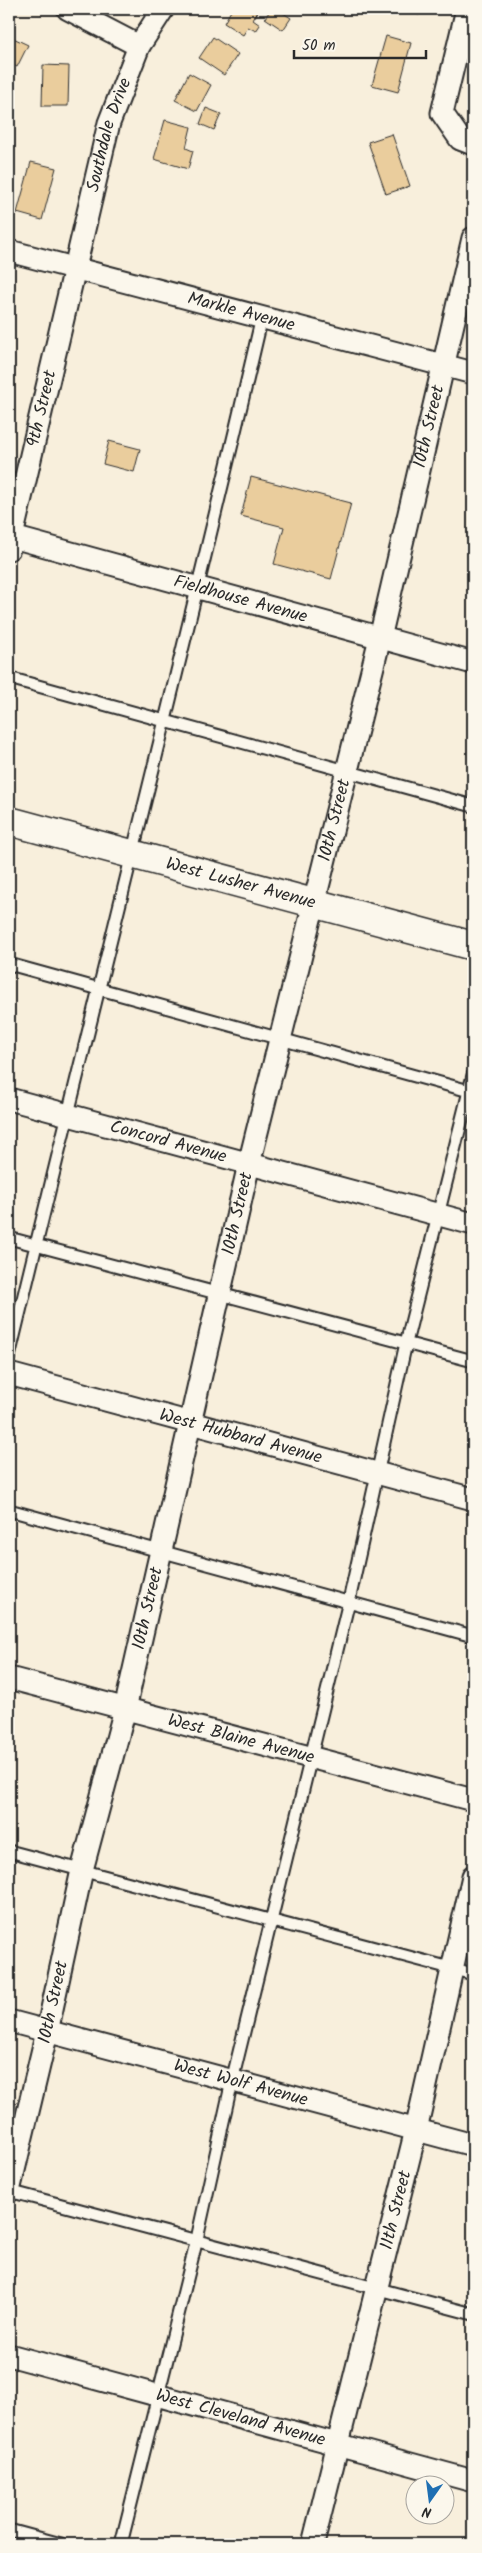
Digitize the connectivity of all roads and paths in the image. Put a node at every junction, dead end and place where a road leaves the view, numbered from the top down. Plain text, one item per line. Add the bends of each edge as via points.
1 (68, 9) edge
2 (162, 9) edge
3 (467, 9) edge
4 (139, 46) junction
5 (473, 144) edge
6 (473, 238) edge
7 (9, 251) edge
8 (74, 268) junction
9 (262, 317) junction
10 (442, 365) junction
11 (473, 373) edge
12 (10, 540) edge
13 (199, 588) junction
14 (380, 638) junction
15 (473, 663) edge
16 (9, 678) edge
17 (164, 722) junction
18 (347, 772) junction
19 (473, 806) edge
20 (9, 821) edge
21 (132, 854) junction
22 (315, 903) junction
23 (473, 946) edge
24 (9, 964) edge
25 (98, 988) junction
26 (280, 1040) junction
27 (473, 1075) edge
28 (471, 1092) edge
29 (9, 1099) edge
30 (67, 1115) junction
31 (249, 1164) junction
32 (438, 1214) junction
33 (473, 1224) edge
34 (9, 1238) edge
35 (36, 1245) junction
36 (219, 1295) junction
37 (406, 1343) junction
38 (9, 1357) edge
39 (473, 1361) edge
40 (9, 1374) edge
41 (190, 1423) junction
42 (379, 1473) junction
43 (473, 1499) edge
44 (9, 1510) edge
45 (161, 1551) junction
46 (349, 1602) junction
47 (473, 1636) edge
48 (9, 1678) edge
49 (125, 1708) junction
50 (310, 1756) junction
51 (473, 1800) edge
52 (9, 1850) edge
53 (82, 1870) junction
54 (473, 1876) edge
55 (272, 1920) junction
56 (453, 1968) junction
57 (473, 1974) edge
58 (9, 2021) edge
59 (47, 2032) junction
60 (232, 2081) junction
61 (416, 2130) junction
62 (473, 2145) edge
63 (9, 2191) edge
64 (197, 2239) junction
65 (376, 2289) junction
66 (473, 2314) edge
67 (9, 2354) edge
68 (158, 2395) junction
69 (337, 2444) junction
70 (473, 2481) edge
71 (9, 2530) edge
72 (61, 2544) edge
73 (121, 2544) edge
74 (313, 2544) edge

1 - 4 street
2 - 4 street, Southdale Drive
3 - 5 street via 442,113 460,139
4 - 8 street, Southdale Drive via 109,123
6 - 10 street, 10th Street
7 - 8 street, Markle Avenue
8 - 9 street, Markle Avenue
8 - 12 street, 9th Street
9 - 10 street, Markle Avenue
9 - 13 lane
10 - 11 street, Markle Avenue
10 - 14 street, 10th Street
12 - 13 street, Fieldhouse Avenue
13 - 14 street, Fieldhouse Avenue
13 - 17 lane
14 - 15 street, Fieldhouse Avenue
14 - 18 street, 10th Street
16 - 17 lane
17 - 18 lane
17 - 21 lane
18 - 19 lane
18 - 22 street, 10th Street
20 - 21 main road, West Lusher Avenue
21 - 22 main road, West Lusher Avenue
21 - 25 lane
22 - 23 main road, West Lusher Avenue
22 - 26 street, 10th Street
24 - 25 lane
25 - 26 lane
25 - 30 lane
26 - 28 lane
26 - 31 street, 10th Street
27 - 28 lane
28 - 32 lane
29 - 30 street, Concord Avenue
30 - 31 street, Concord Avenue
30 - 35 lane
31 - 32 street, Concord Avenue
31 - 36 street, 10th Street
32 - 33 street, Concord Avenue
32 - 37 lane
34 - 35 lane
35 - 36 lane
35 - 38 lane
36 - 37 lane
36 - 41 street, 10th Street
37 - 39 lane
37 - 42 lane
40 - 41 street, West Hubbard Avenue
41 - 42 street, West Hubbard Avenue
41 - 45 street, 10th Street
42 - 43 street, West Hubbard Avenue
42 - 46 lane
44 - 45 lane
45 - 46 lane
45 - 49 street, 10th Street
46 - 47 lane
46 - 50 lane
48 - 49 street, West Blaine Avenue
49 - 50 street, West Blaine Avenue
49 - 53 street, 10th Street
50 - 51 street, West Blaine Avenue
50 - 55 lane
52 - 53 lane
53 - 55 lane
53 - 59 street, 10th Street
54 - 56 street, 11th Street
55 - 56 lane
55 - 60 lane
56 - 57 lane
56 - 61 street, 11th Street
58 - 59 street, West Wolf Avenue
59 - 60 street, West Wolf Avenue
59 - 63 street, 10th Street
60 - 61 street, West Wolf Avenue
60 - 64 lane
61 - 62 street, West Wolf Avenue
61 - 65 street, 11th Street
63 - 64 lane
64 - 65 lane
64 - 68 lane
65 - 66 lane
65 - 69 street, 11th Street
67 - 68 street, West Cleveland Avenue
68 - 69 street, West Cleveland Avenue
68 - 73 lane
69 - 70 street, West Cleveland Avenue
69 - 74 street, 11th Street
71 - 72 lane

